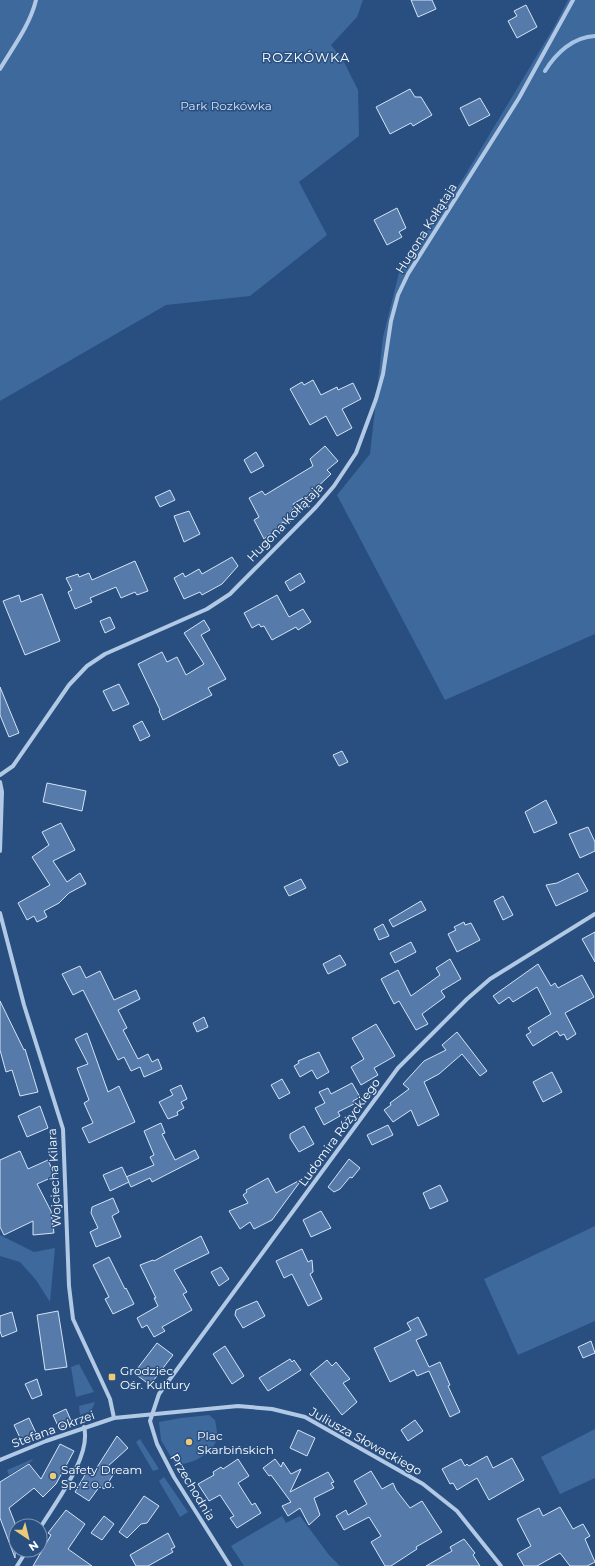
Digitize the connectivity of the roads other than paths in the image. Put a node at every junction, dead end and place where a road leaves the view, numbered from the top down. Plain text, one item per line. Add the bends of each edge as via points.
1 (36, 0) edge
2 (573, 0) edge
3 (0, 69) edge
4 (0, 775) edge
5 (0, 782) edge
6 (0, 850) edge
7 (0, 913) edge
8 (595, 914) edge
9 (152, 1414) junction
10 (114, 1418) junction
11 (84, 1427) junction
12 (0, 1460) edge
13 (46, 1518) edge
14 (230, 1566) edge
15 (501, 1566) edge

1 - 3 street via 26,24
2 - 4 street, Hugona Kołłątaja via 518,98 408,274 398,295 391,321 383,374 376,399 356,453 334,486 230,594 207,609 105,654 87,666 69,684 13,766
5 - 6 street
7 - 10 street, Wojciecha Kilara via 24,1005 63,1129 69,1286 73,1319 110,1400
8 - 9 street, Ludomira Różyckiego via 490,980 467,999 398,1068 159,1394
9 - 10 street, Juliusza Słowackiego
9 - 14 street, Przechodnia via 150,1421 157,1444 174,1477
9 - 15 street, Juliusza Słowackiego via 238,1406 272,1409 305,1417 423,1484 457,1511
10 - 11 street, Stefana Okrzei
11 - 12 street, Stefana Okrzei
11 - 13 street via 87,1436 82,1456

